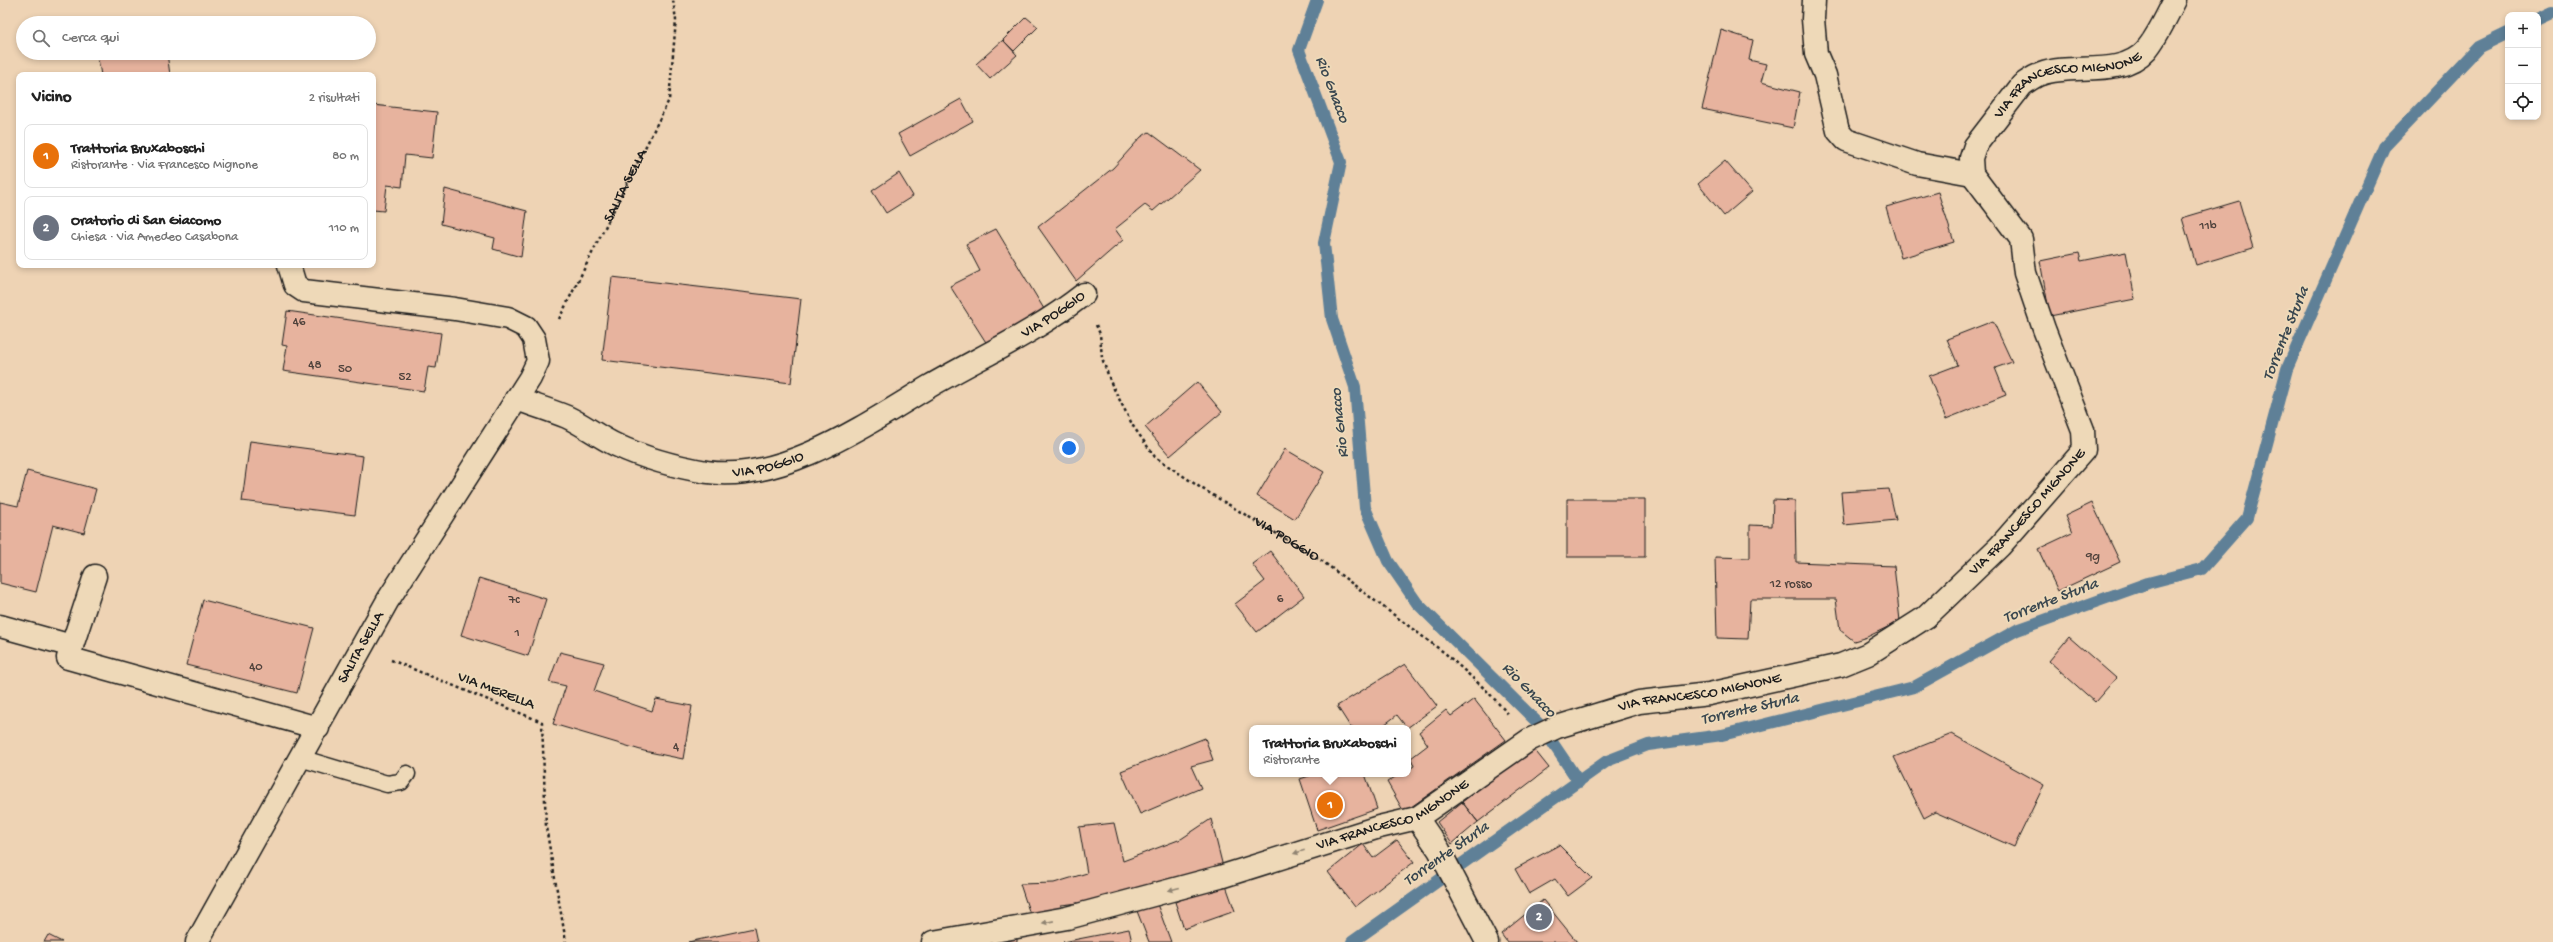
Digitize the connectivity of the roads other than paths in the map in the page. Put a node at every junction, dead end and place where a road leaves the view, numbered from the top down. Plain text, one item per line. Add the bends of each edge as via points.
1 (1814, 0) edge
2 (2175, 0) edge
3 (1972, 174) junction
4 (290, 268) edge
5 (1084, 294) road end
6 (516, 399) junction
7 (95, 576) dead end
8 (0, 626) edge
9 (72, 646) junction
10 (318, 728) junction
11 (300, 758) junction
12 (407, 774) dead end
13 (1417, 818) junction
14 (197, 942) edge
15 (933, 942) edge
16 (1487, 942) edge

1 - 3 street via 1816,54 1825,75 1838,131 1846,140 1916,164
2 - 3 street, VIA FRANCESCO MIGNONE via 2153,41 2138,57 2112,66 2041,74 2022,85 1975,146 1971,158
3 - 13 street, VIA FRANCESCO MIGNONE via 2022,239 2025,273 2083,430 2084,450 2000,546 1926,617 1844,672 1709,694 1639,702 1557,727 1529,740
4 - 6 street, SALITA SELLA via 295,285 304,291 471,311 508,318 526,327 534,339 538,362
5 - 6 street, VIA POGGIO via 1060,313 992,354 930,386 878,419 804,456 754,470 709,472 681,467 617,445 568,417
6 - 10 street, SALITA SELLA via 388,600
7 - 9 street
8 - 9 street
9 - 10 street via 68,658
10 - 11 street, SALITA SELLA
11 - 12 lane via 387,784 401,782
11 - 14 street, SALITA SELLA
13 -> 15 street, VIA FRANCESCO MIGNONE via 1379,827 1220,877 1067,918
13 - 16 street via 1439,850

